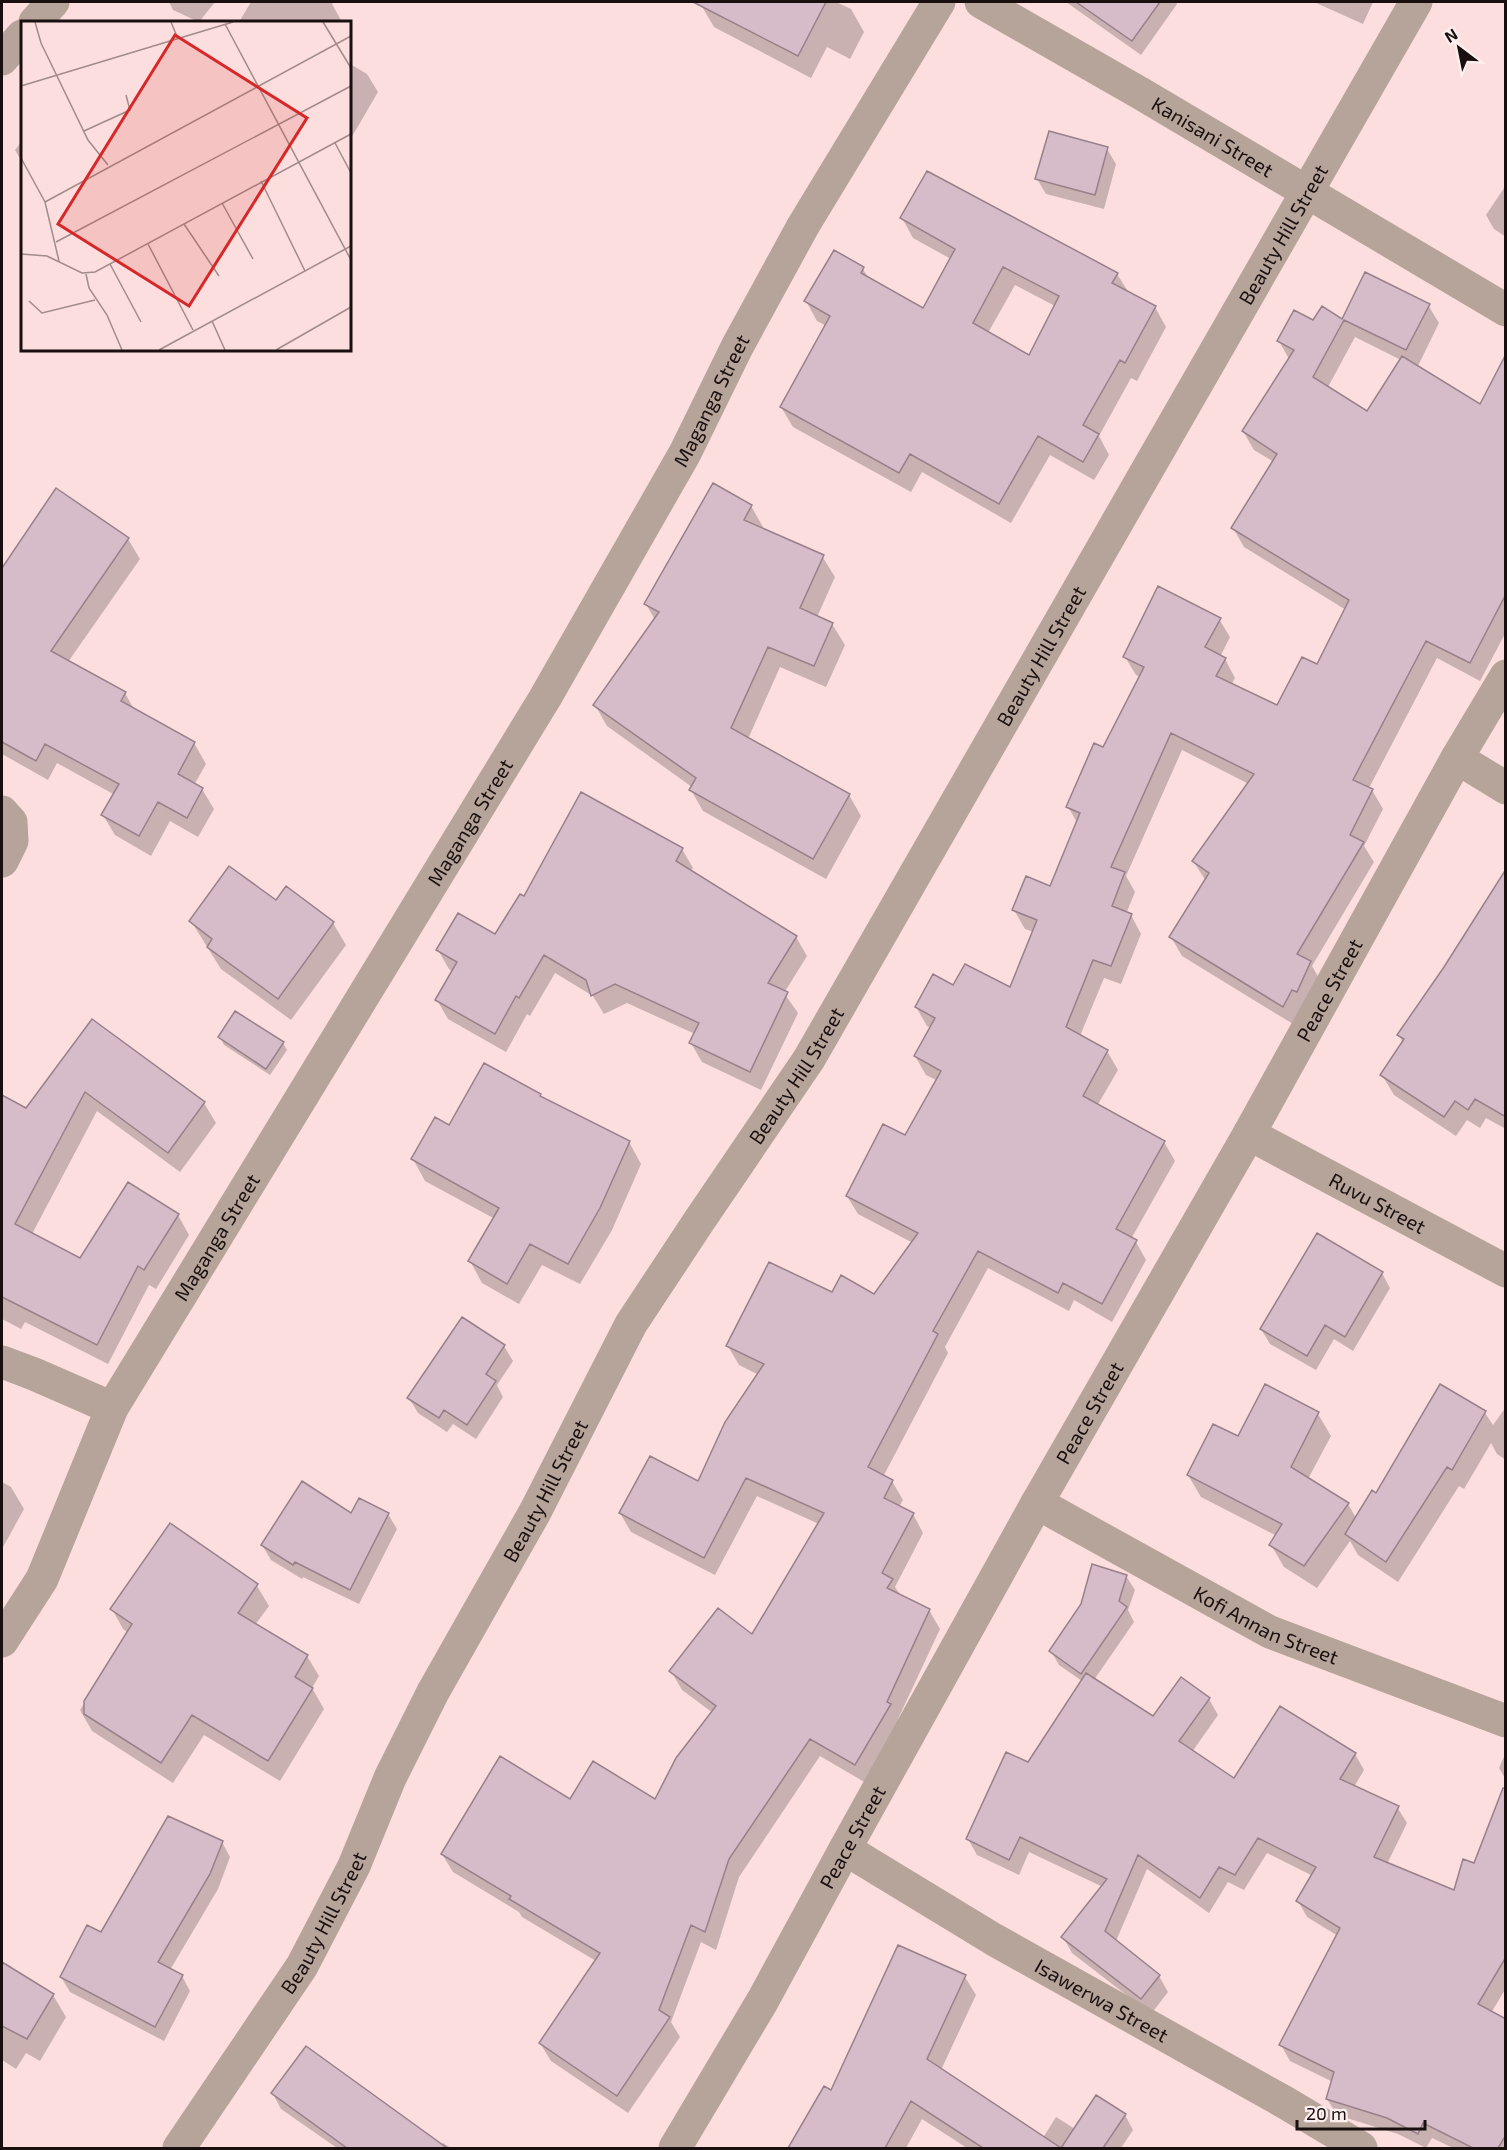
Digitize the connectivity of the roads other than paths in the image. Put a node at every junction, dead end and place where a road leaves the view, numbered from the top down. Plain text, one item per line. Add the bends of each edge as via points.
1 (939, 2) edge
2 (981, 2) edge
3 (1416, 2) edge
4 (21, 33) edge
5 (2, 59) edge
6 (1306, 191) junction
7 (1506, 310) edge
8 (1506, 676) edge
9 (1457, 758) junction
10 (1506, 788) edge
11 (2, 812) edge
12 (2, 861) edge
13 (1249, 1134) junction
14 (1506, 1271) edge
15 (2, 1362) edge
16 (112, 1408) junction
17 (1037, 1503) junction
18 (2, 1641) edge
19 (1506, 1721) edge
20 (844, 1849) junction
21 (179, 2148) edge
22 (675, 2148) edge
23 (1361, 2148) edge

1 - 16 street, Maganga Street via 803,226 685,453 545,698
2 - 6 street, Kanisani Street
3 - 6 street, Beauty Hill Street
4 - 5 street
6 - 7 street, Kanisani Street
6 - 21 street, Beauty Hill Street via 809,1059 631,1324 535,1512 433,1692 390,1778 354,1866 302,1966
8 - 9 street, Peace Street
9 - 10 street
9 - 13 street, Peace Street
11 - 12 street via 11,822 12,841
13 - 14 street, Ruvu Street
13 - 17 street, Peace Street
15 - 16 street
16 - 18 street, Maganga Street via 42,1579
17 - 19 street, Kofi Annan Street via 1270,1632
17 - 20 street, Peace Street
20 - 22 street, Peace Street via 763,2000
20 - 23 street, Isawerwa Street via 993,1939

